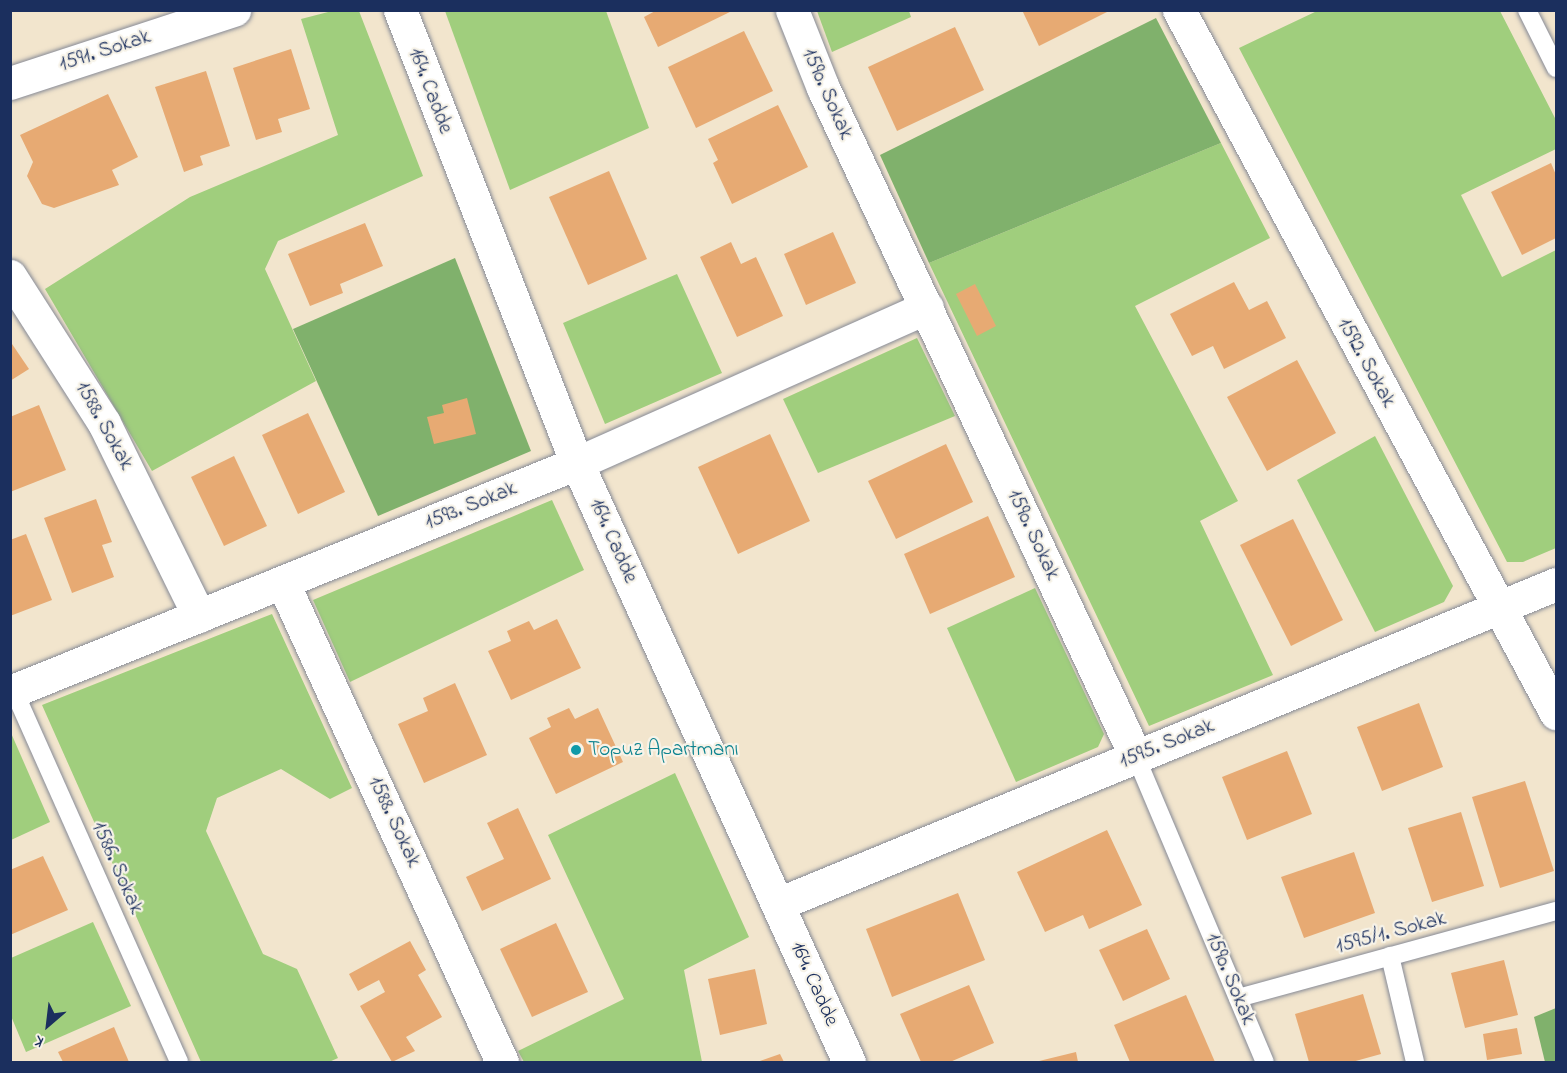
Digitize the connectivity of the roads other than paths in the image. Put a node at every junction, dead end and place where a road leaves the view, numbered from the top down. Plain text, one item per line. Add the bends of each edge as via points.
1 (234, 10) edge
2 (400, 10) edge
3 (792, 10) edge
4 (1179, 10) edge
5 (1527, 10) edge
6 (1557, 68) edge
7 (10, 83) edge
8 (10, 276) edge
9 (927, 307) junction
10 (577, 463) junction
11 (283, 583) junction
12 (1557, 584) edge
13 (1501, 607) junction
14 (199, 616) junction
15 (12, 692) edge
16 (1557, 713) edge
17 (1136, 757) junction
18 (778, 904) junction
19 (1557, 911) edge
20 (1390, 956) junction
21 (1238, 998) junction
22 (179, 1062) edge
23 (502, 1062) edge
24 (849, 1062) edge
25 (1265, 1062) edge
26 (1415, 1062) edge

1 - 7 street, 1591. Sokak
2 - 10 street, 164. Cadde
3 - 9 street, 1590. Sokak
4 - 13 street, 1592. Sokak via 1302,247
5 - 6 lane
8 - 14 street, 1588. Sokak via 104,423
9 - 10 street, 1593. Sokak
9 - 17 street, 1590. Sokak
10 - 11 street, 1593. Sokak
10 - 18 street, 164. Cadde
11 - 14 street, 1593. Sokak
11 - 23 street, 1588. Sokak
12 - 13 street, 1595. Sokak
13 - 16 street, 1592. Sokak
13 - 17 street, 1595. Sokak
14 - 15 street, 1593. Sokak
15 - 22 lane, 1586. Sokak
17 - 18 street, 1595. Sokak
17 - 21 lane, 1590. Sokak
18 - 24 street, 164. Cadde
19 - 20 lane, 1595/1. Sokak
20 - 21 lane, 1595/1. Sokak
20 - 26 lane
21 - 25 lane, 1590. Sokak

